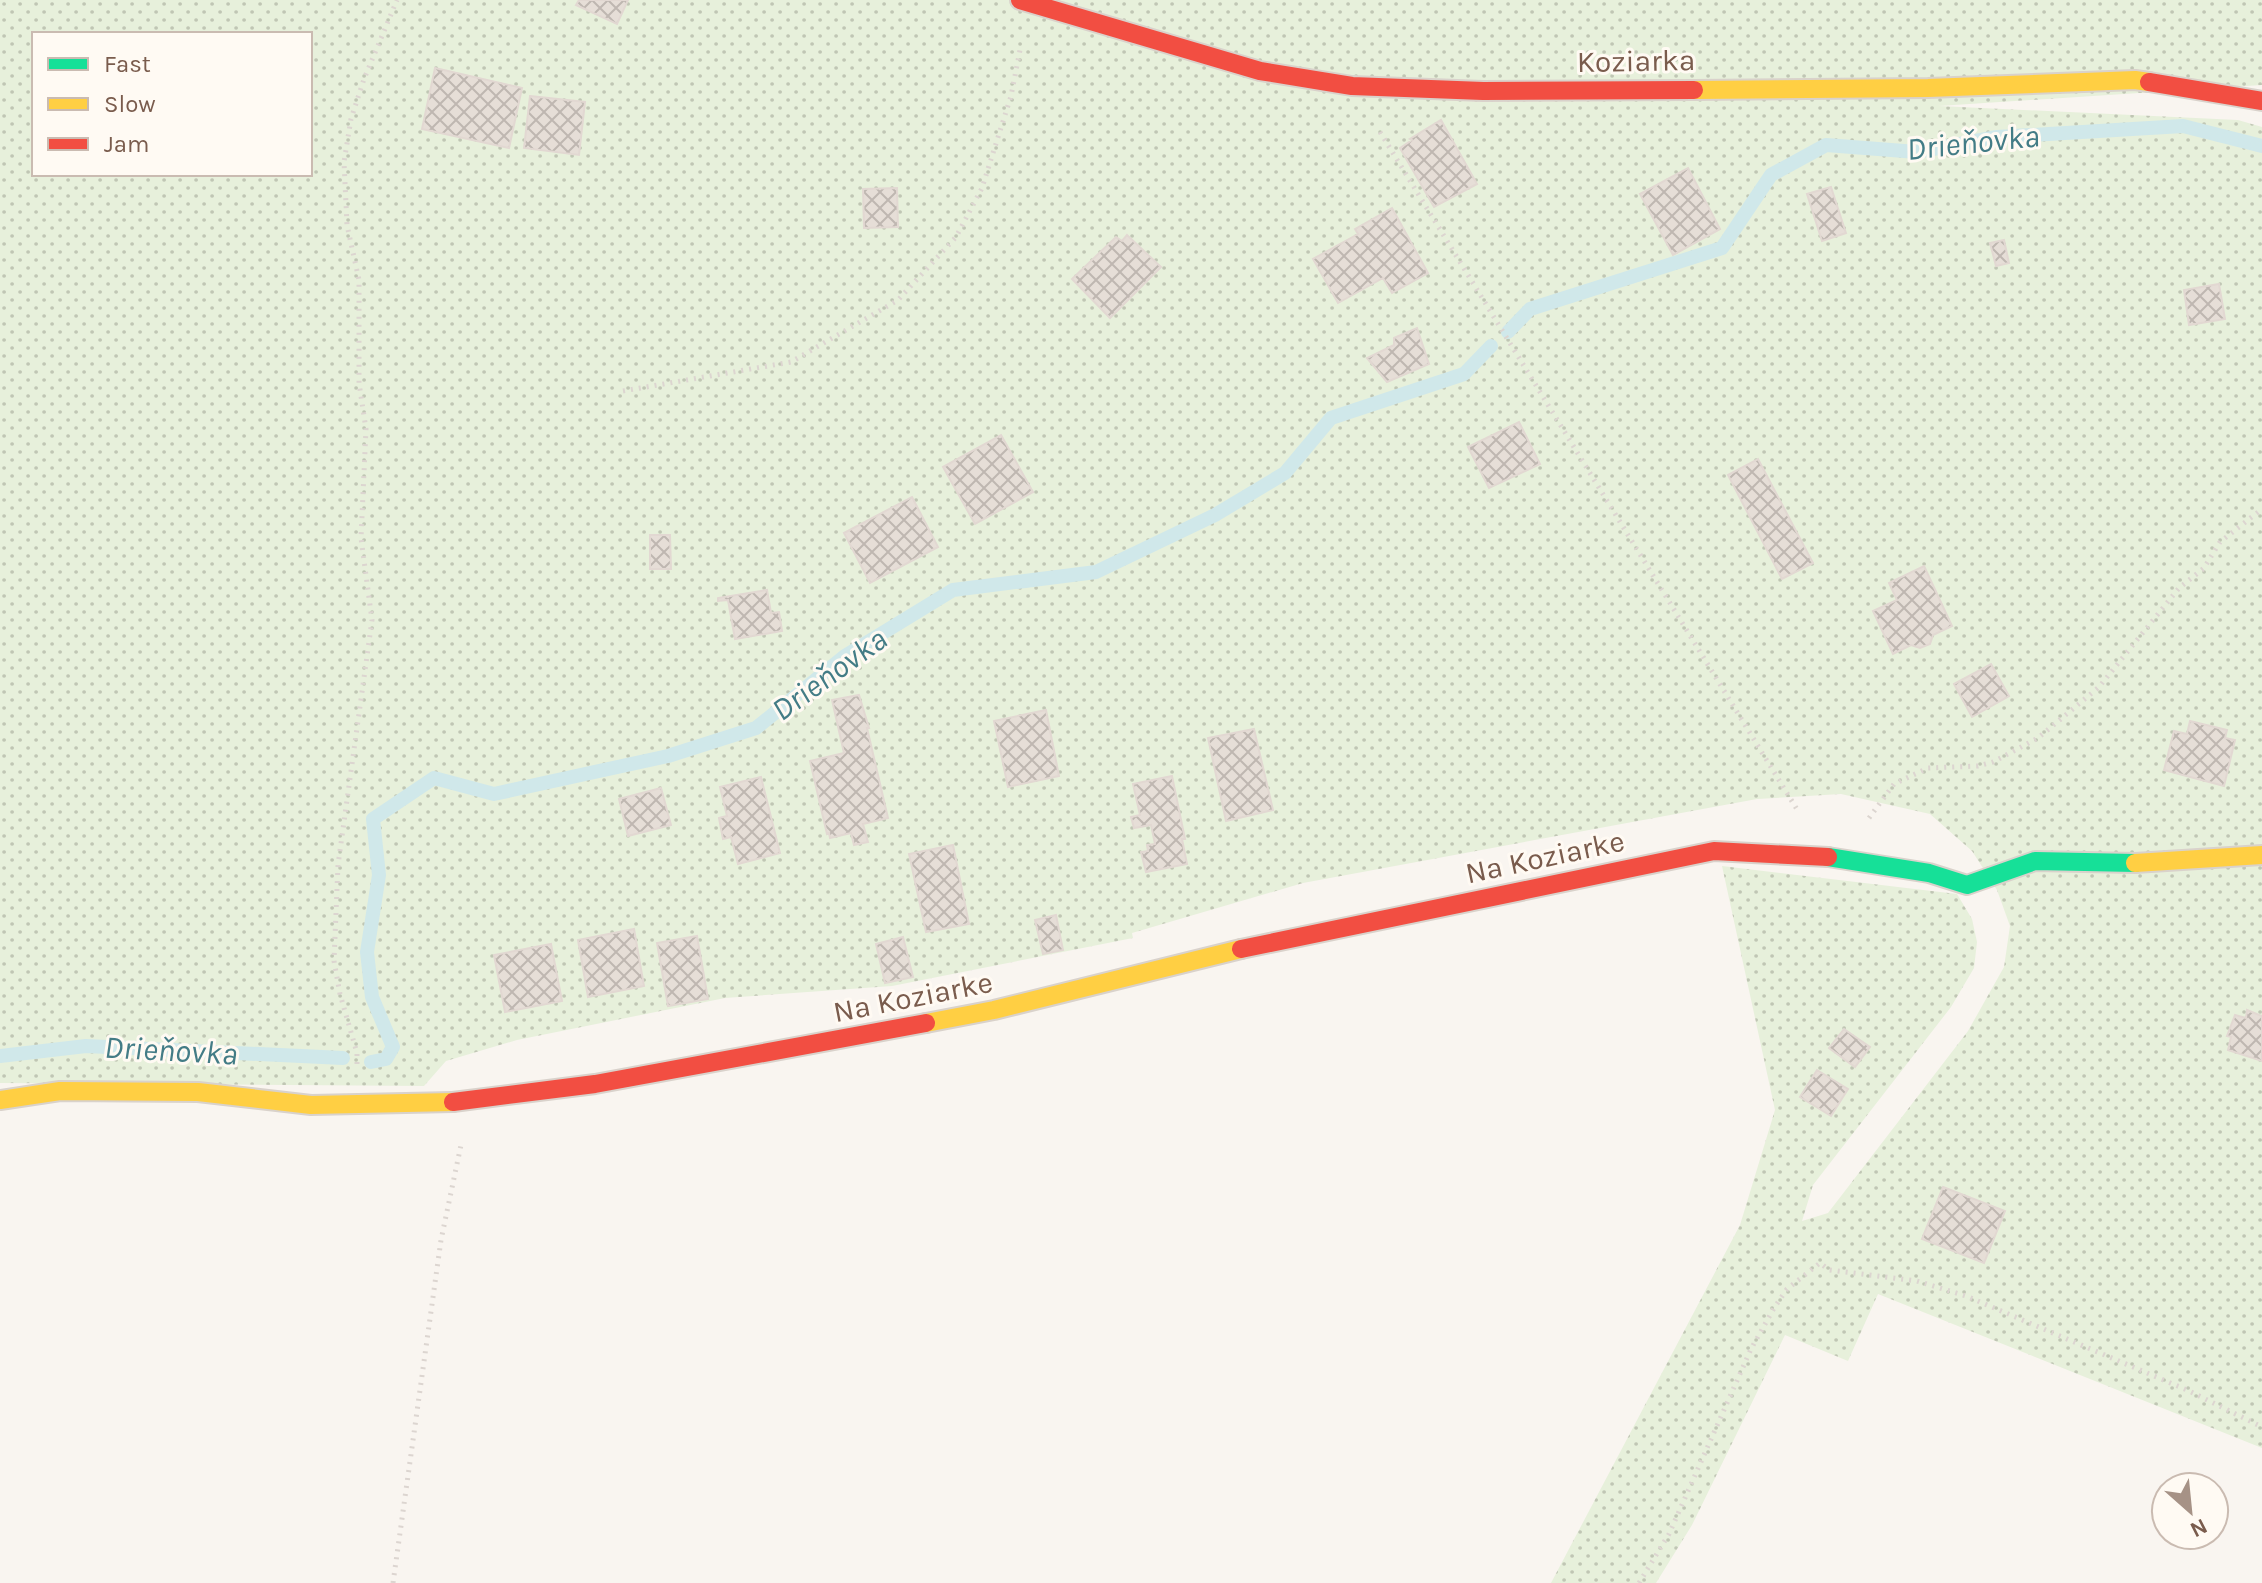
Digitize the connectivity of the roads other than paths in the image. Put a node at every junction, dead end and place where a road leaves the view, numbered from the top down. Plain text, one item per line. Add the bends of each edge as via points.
1 (1025, 2) edge
2 (2262, 101) edge
3 (2262, 855) edge
4 (0, 1100) edge

1 - 2 street, Koziarka via 1260,71 1352,86 1483,91 1928,88 2135,80
3 - 4 street, Na Koziarke via 2155,863 2035,861 1967,885 1850,860 1714,851 1225,952 994,1010 595,1084 471,1101 358,1105 198,1092 60,1091

